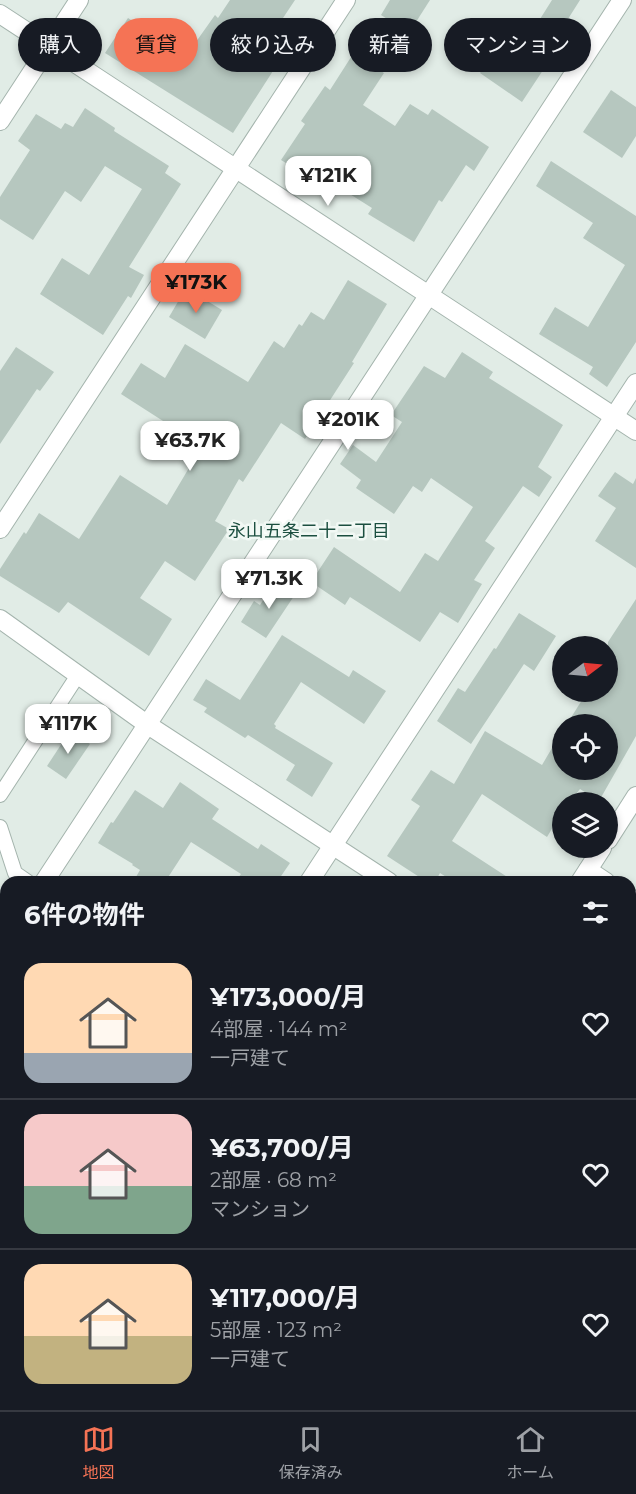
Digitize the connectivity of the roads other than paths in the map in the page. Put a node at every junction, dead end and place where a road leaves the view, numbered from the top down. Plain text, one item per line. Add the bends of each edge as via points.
1 (79, 0) edge
2 (346, 0) edge
3 (622, 0) edge
4 (0, 14) edge
5 (67, 18) edge
6 (18, 25) edge
7 (32, 72) edge
8 (90, 72) edge
9 (0, 121) edge
10 (236, 168) junction
11 (428, 294) junction
12 (636, 383) edge
13 (614, 416) junction
14 (636, 431) edge
15 (0, 530) edge
16 (0, 619) edge
17 (78, 675) junction
18 (148, 725) junction
19 (0, 795) edge
20 (636, 796) edge
21 (618, 824) edge
22 (0, 827) edge
23 (333, 845) junction
24 (596, 858) edge
25 (19, 876) edge
26 (48, 876) edge
27 (313, 876) edge
28 (380, 876) edge
29 (584, 876) edge

1 - 5 street
2 - 10 street
3 - 11 street
4 - 6 street
7 - 9 street
8 - 10 street
10 - 11 street
10 - 15 street
11 - 13 street
11 - 18 street
12 - 13 street
13 - 14 street
13 - 23 street
16 - 17 street
17 - 18 street
17 - 19 lane
18 - 23 street
18 - 26 street
20 - 21 street
22 - 25 lane
23 - 27 street
23 - 28 street
24 - 29 street

